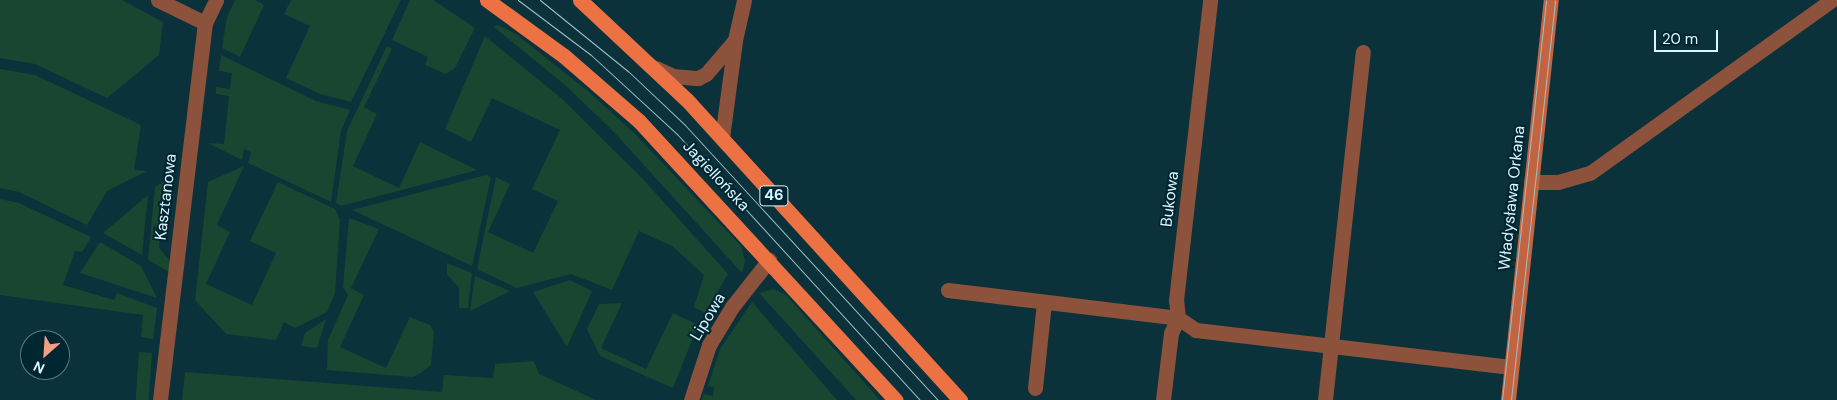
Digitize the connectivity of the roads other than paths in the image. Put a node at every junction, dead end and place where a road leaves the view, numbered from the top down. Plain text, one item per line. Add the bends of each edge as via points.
1 (158, 0) edge
2 (216, 0) edge
3 (488, 0) edge
4 (580, 0) edge
5 (744, 0) edge
6 (1210, 0) edge
7 (1551, 0) edge
8 (1832, 0) edge
9 (205, 23) junction
10 (735, 40) junction
11 (1363, 52) dead end
12 (656, 68) junction
13 (722, 138) junction
14 (1531, 182) junction
15 (769, 260) junction
16 (948, 290) dead end
17 (1044, 302) junction
18 (1178, 318) junction
19 (1330, 346) junction
20 (1511, 367) junction
21 (1035, 388) dead end
22 (160, 400) edge
23 (691, 400) edge
24 (896, 400) edge
25 (960, 400) edge
26 (1163, 400) edge
27 (1325, 400) edge
28 (1508, 400) edge

1 - 9 street
2 - 9 street, Kasztanowa
3 - 15 main road, Jagiellońska via 564,56 640,121
4 - 12 main road, Jagiellońska / 46
5 - 10 street
6 - 18 street, Bukowa via 1176,300
7 - 14 street, Władysława Orkana
8 - 14 street via 1590,173 1558,182
9 - 22 street, Kasztanowa
10 - 12 street via 706,74 698,78 673,76
10 - 13 street
11 - 19 street
12 - 13 main road, Jagiellońska / 46
13 - 25 main road, Jagiellońska / 46
14 - 20 street, Władysława Orkana
15 - 23 street, Lipowa via 732,307 709,345
15 - 24 main road, Jagiellońska
16 - 17 street
17 - 18 street
17 - 21 street
18 - 19 street via 1196,330
18 - 26 street, Bukowa via 1171,333
19 - 20 street
19 - 27 street
20 - 28 street, Władysława Orkana

